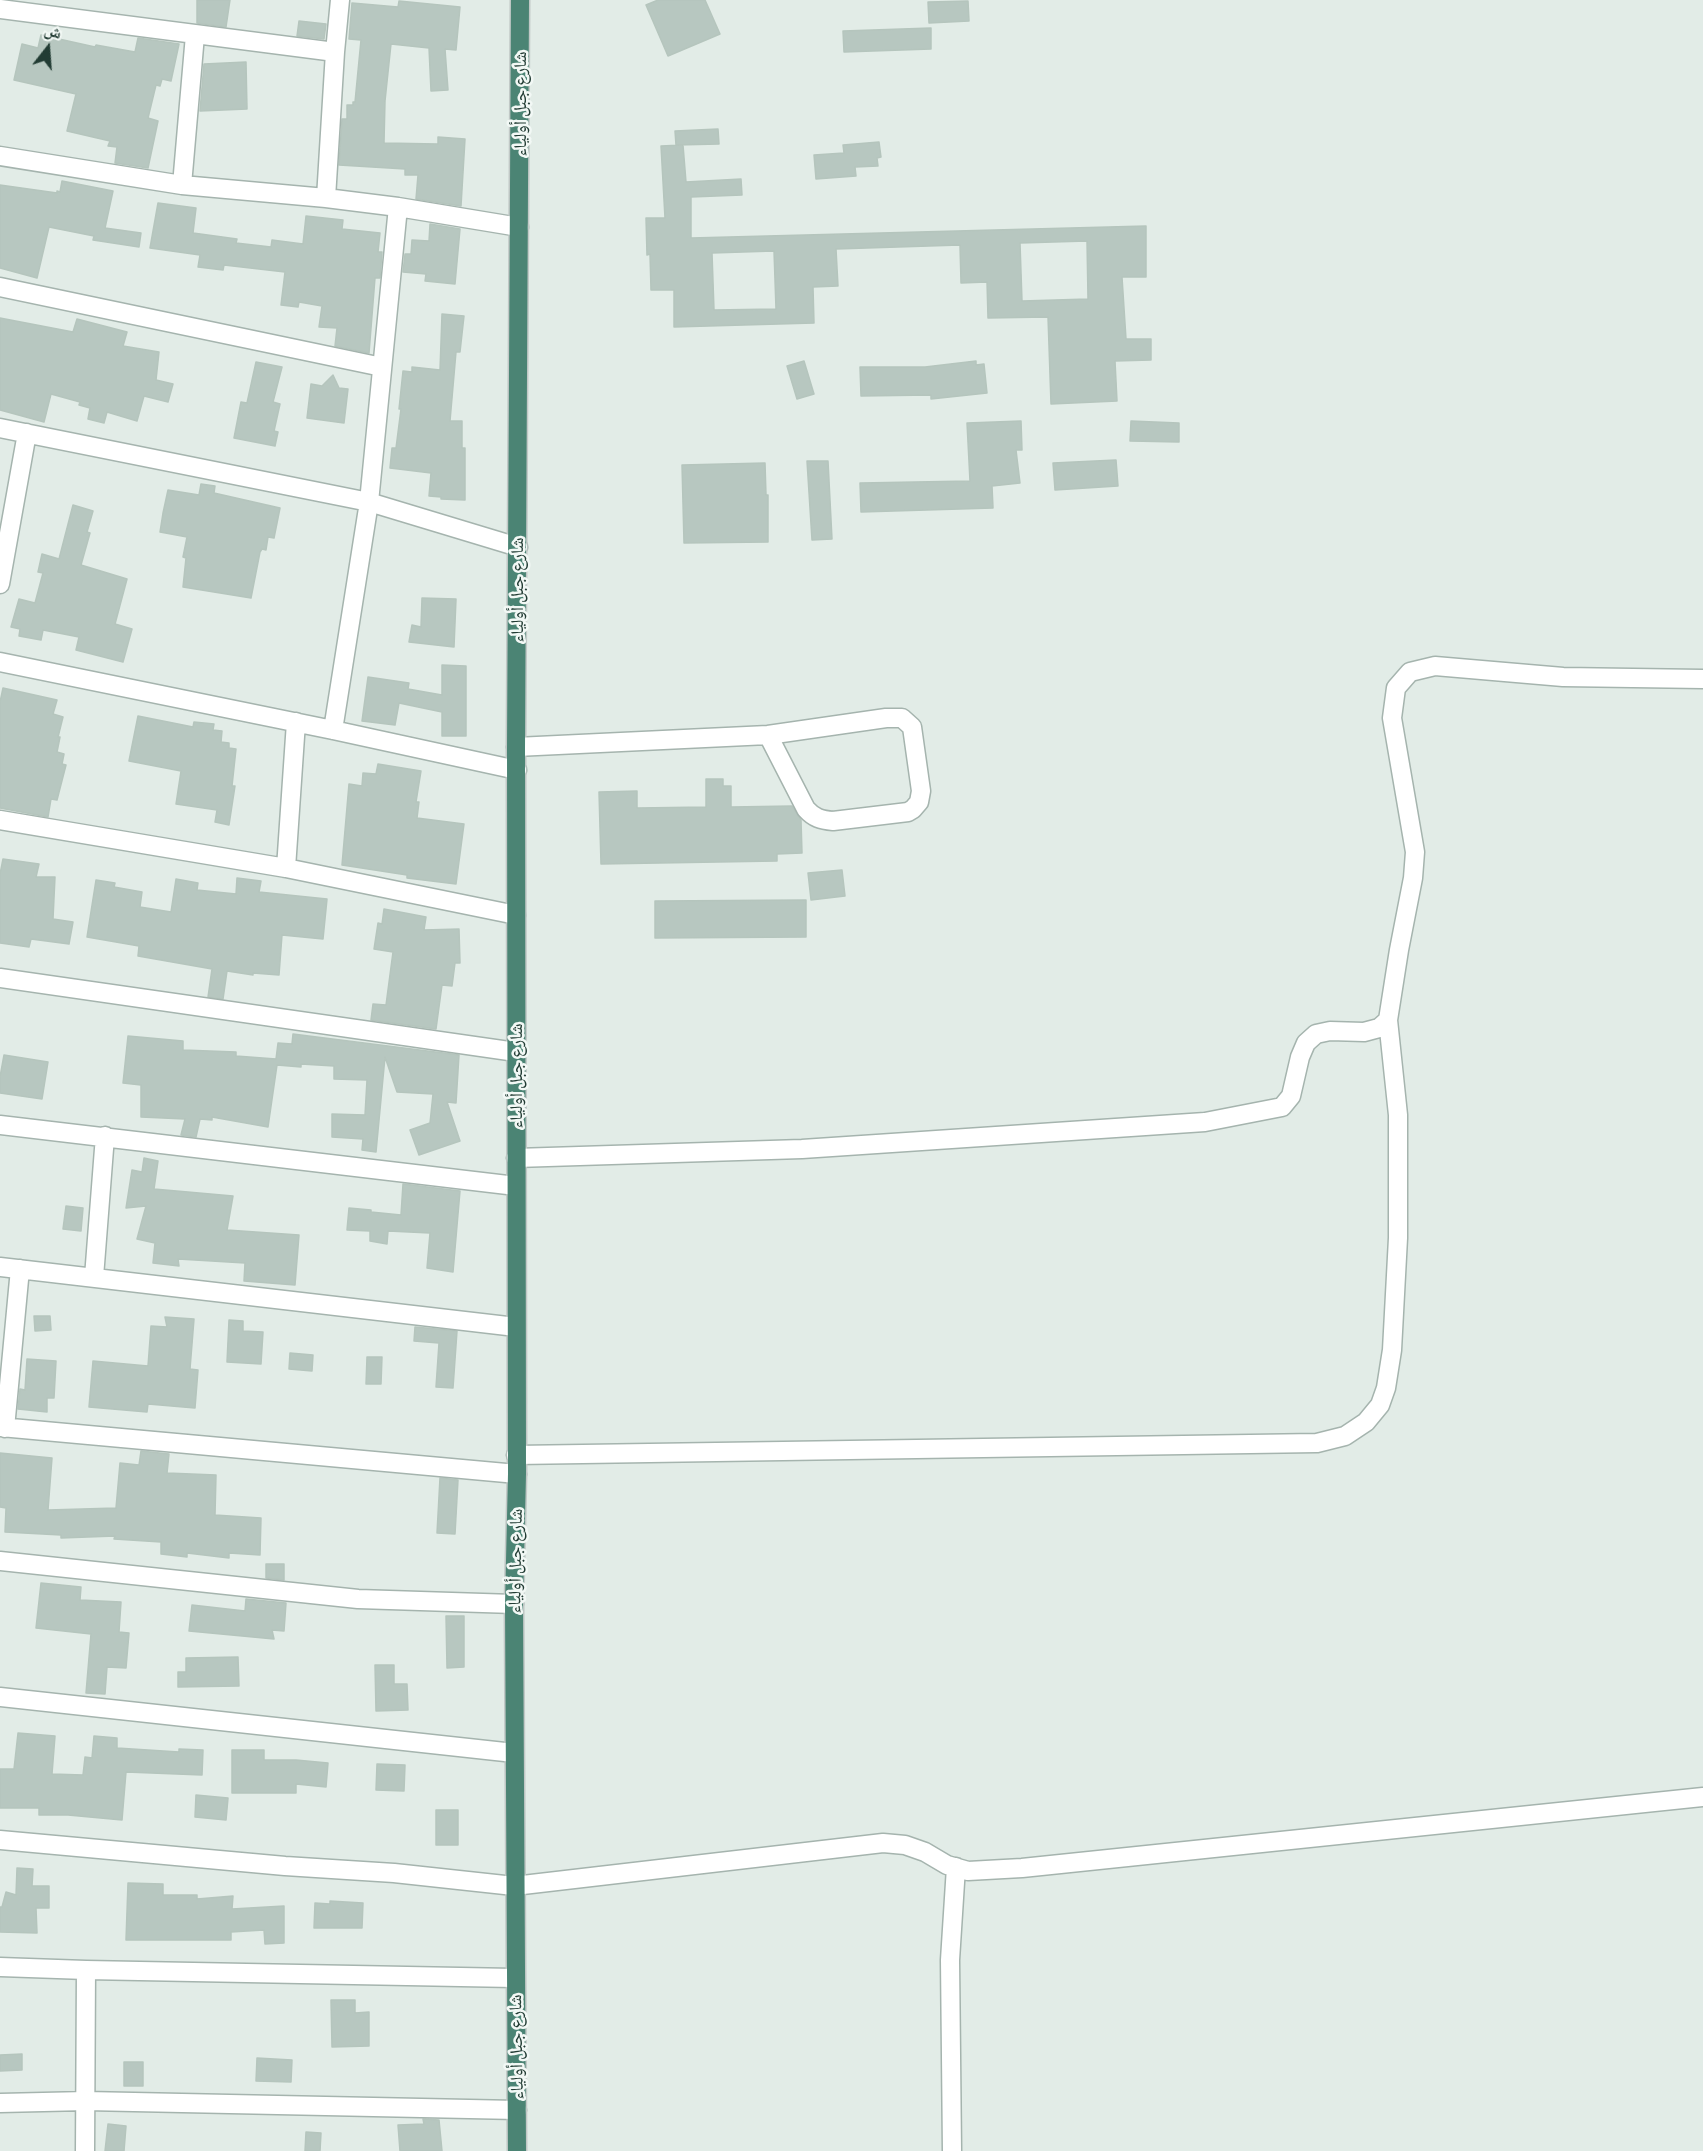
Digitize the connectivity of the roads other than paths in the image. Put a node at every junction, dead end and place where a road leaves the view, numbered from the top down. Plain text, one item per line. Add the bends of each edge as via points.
1 (340, 0) edge
2 (520, 0) edge
3 (0, 9) edge
4 (195, 35) junction
5 (335, 52) junction
6 (0, 156) edge
7 (182, 185) junction
8 (326, 198) junction
9 (398, 207) junction
10 (519, 227) junction
11 (0, 287) edge
12 (382, 367) junction
13 (0, 428) edge
14 (27, 433) junction
15 (369, 502) junction
16 (518, 547) junction
17 (0, 584) edge
18 (0, 662) edge
19 (1703, 679) edge
20 (296, 722) junction
21 (333, 730) junction
22 (768, 735) junction
23 (516, 747) junction
24 (517, 771) junction
25 (0, 820) edge
26 (286, 868) junction
27 (516, 915) junction
28 (0, 978) edge
29 (1388, 1020) junction
30 (516, 1052) junction
31 (0, 1125) edge
32 (105, 1136) junction
33 (516, 1158) junction
34 (516, 1186) junction
35 (0, 1267) edge
36 (20, 1269) junction
37 (94, 1277) junction
38 (516, 1328) junction
39 (2, 1427) edge
40 (516, 1464) junction
41 (0, 1561) edge
42 (514, 1604) junction
43 (0, 1697) edge
44 (514, 1754) junction
45 (1703, 1797) edge
46 (0, 1840) edge
47 (956, 1867) junction
48 (514, 1886) junction
49 (0, 1967) edge
50 (86, 1970) junction
51 (514, 1978) junction
52 (86, 2101) junction
53 (0, 2103) edge
54 (517, 2110) junction
55 (85, 2151) edge
56 (517, 2151) edge
57 (952, 2151) edge

1 - 5 street
2 - 10 highway, شارع جبل أولياء
3 - 4 street
4 - 5 street
4 - 7 street
5 - 8 street
6 - 7 street
7 - 8 street
8 - 9 street
9 - 10 street
9 - 12 street
10 - 16 highway, شارع جبل أولياء
11 - 12 street
12 - 15 street
13 - 14 street
14 - 15 street
14 - 17 street
15 - 16 street
15 - 21 street
16 - 23 highway, شارع جبل أولياء
18 - 20 street
19 - 29 street via 1563,677 1436,666 1410,672 1396,688 1392,718 1415,852
20 - 21 street
20 - 26 street
21 - 24 street
22 - 22 street via 902,718 912,727 921,790 919,802 908,812 820,820 806,809
22 - 23 street
23 - 24 highway, شارع جبل أولياء
24 - 27 highway, شارع جبل أولياء
25 - 26 street
26 - 27 street
27 - 30 highway, شارع جبل أولياء
28 - 30 street
29 - 33 street via 1364,1032 1316,1034 1306,1043 1291,1096 1282,1107 1205,1122 802,1149
29 - 40 street via 1398,1115 1398,1238 1392,1350 1380,1405 1366,1422 1345,1436 1317,1443
30 - 33 highway, شارع جبل أولياء
31 - 32 street
32 - 34 street
32 - 37 street
33 - 34 highway, شارع جبل أولياء
34 - 38 highway, شارع جبل أولياء
35 - 36 street
36 - 37 street
36 - 39 street
37 - 38 street
38 - 40 highway, شارع جبل أولياء
39 - 40 street
40 - 42 highway, شارع جبل أولياء
41 - 42 street via 358,1599
42 - 44 highway, شارع جبل أولياء
43 - 44 street
44 - 48 highway, شارع جبل أولياء
45 - 47 street via 1022,1868
46 - 48 street
47 - 48 street via 904,1845 883,1843
47 - 57 street via 950,1960
48 - 51 highway, شارع جبل أولياء
49 - 50 street
50 - 51 street
50 - 52 street
51 - 54 highway, شارع جبل أولياء
52 - 53 street
52 - 54 street
52 - 55 street
54 - 56 highway, شارع جبل أولياء

